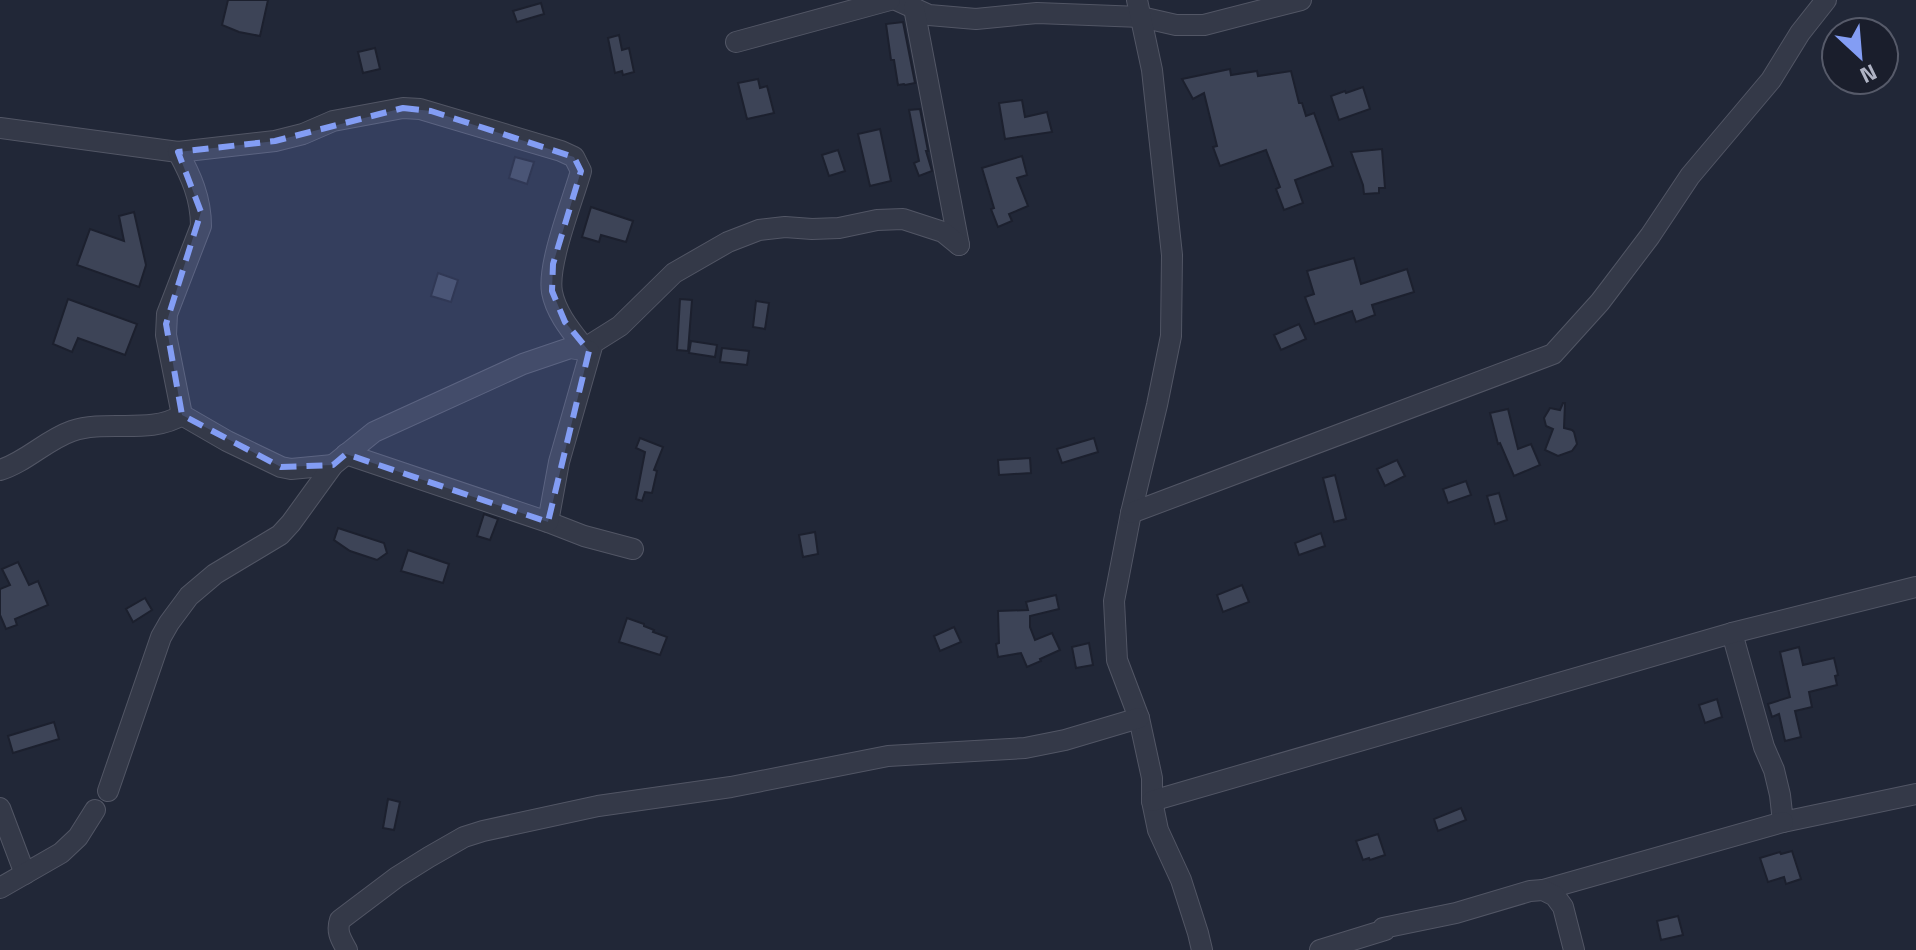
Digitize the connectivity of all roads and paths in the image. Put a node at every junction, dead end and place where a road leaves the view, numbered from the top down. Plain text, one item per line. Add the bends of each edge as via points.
1 (1301, 0) edge
2 (1826, 0) edge
3 (900, 3) edge
4 (836, 7) edge
5 (1139, 8) edge
6 (736, 42) dead end
7 (0, 128) edge
8 (178, 152) junction
9 (588, 351) junction
10 (182, 415) junction
11 (340, 460) junction
12 (0, 470) edge
13 (1131, 513) junction
14 (548, 522) junction
15 (633, 549) dead end
16 (1916, 587) edge
17 (1732, 633) junction
18 (1139, 718) junction
19 (108, 791) dead end
20 (1916, 794) edge
21 (1152, 801) junction
22 (0, 808) edge
23 (95, 810) dead end
24 (1783, 822) junction
25 (25, 874) junction
26 (0, 888) edge
27 (1543, 890) junction
28 (1385, 930) junction
29 (347, 950) edge
30 (1202, 950) edge
31 (1320, 950) edge
32 (1392, 950) edge
33 (1574, 950) edge

1 - 5 street via 1204,25 1176,25
2 - 13 street via 1600,302 1553,354
3 - 4 street
3 - 5 street via 929,15 976,19
3 - 9 street via 959,245 943,232 903,219 839,228 759,230 674,273
4 - 6 street
5 - 13 street via 1152,70 1172,255 1171,336
7 - 8 street
8 - 9 street via 275,141 333,121 403,108 431,111 567,153 581,171 553,264 552,291 565,322
8 - 10 street via 201,212 201,226 166,324
9 - 11 street via 570,348 523,364 374,432
9 - 14 street
10 - 11 street via 281,467
10 - 12 street via 167,423 72,431
11 - 14 street
11 - 19 street via 280,535 215,574 169,623
13 - 18 street via 1114,601 1117,660
14 - 15 street
16 - 17 street
17 - 21 street
17 - 24 street via 1774,770
18 - 21 street
18 - 29 street via 1025,748 888,756 483,831 429,857 340,920 338,934
20 - 24 street
21 - 30 street
22 - 25 street
23 - 25 street via 61,853
24 - 27 street
25 - 26 street
27 - 28 street
27 - 33 street via 1563,907
28 - 31 street
28 - 32 street

